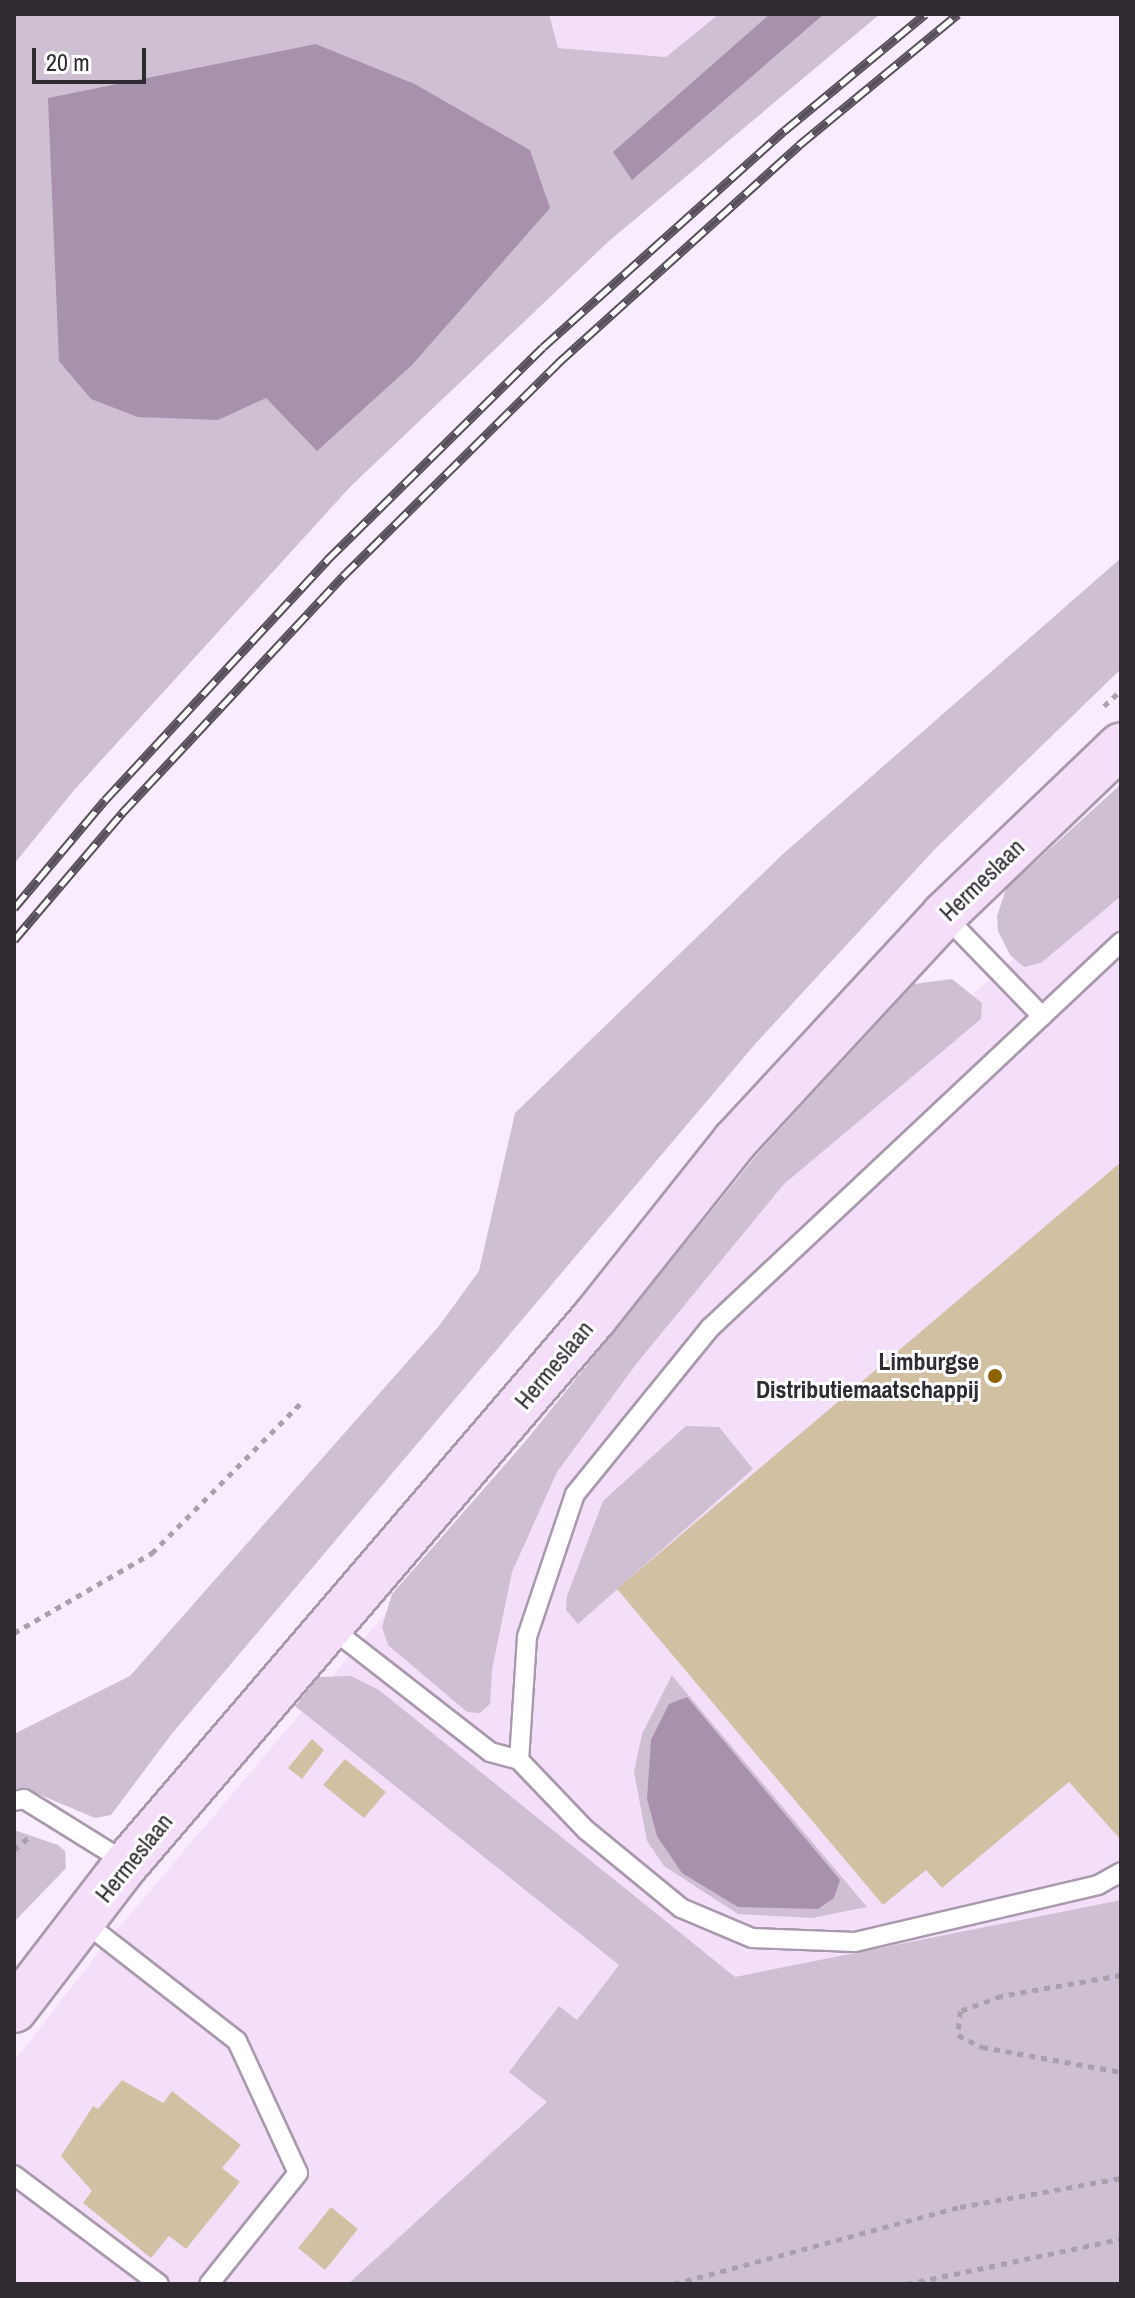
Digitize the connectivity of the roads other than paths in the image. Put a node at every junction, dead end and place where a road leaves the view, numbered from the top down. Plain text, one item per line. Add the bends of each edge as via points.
1 (1121, 745) edge
2 (944, 915) junction
3 (1121, 942) edge
4 (1042, 1016) junction
5 (331, 1628) junction
6 (519, 1760) junction
7 (14, 1801) edge
8 (127, 1863) junction
9 (1121, 1872) edge
10 (83, 1921) junction
11 (14, 2010) edge
12 (14, 2175) edge
13 (159, 2284) edge
14 (209, 2284) edge

1 - 2 street, Hermeslaan
2 - 4 lane
2 - 5 street, Hermeslaan via 735,1141 595,1317
3 - 4 lane
4 - 6 lane via 710,1328 575,1494 527,1637
5 - 6 lane via 490,1752
5 - 8 street, Hermeslaan
6 - 9 lane via 586,1830 681,1908 752,1938 855,1942 1098,1885
7 - 8 lane via 24,1799
8 - 10 street, Hermeslaan
10 - 11 street, Hermeslaan
10 - 14 lane via 237,2041 298,2173
12 - 13 lane

